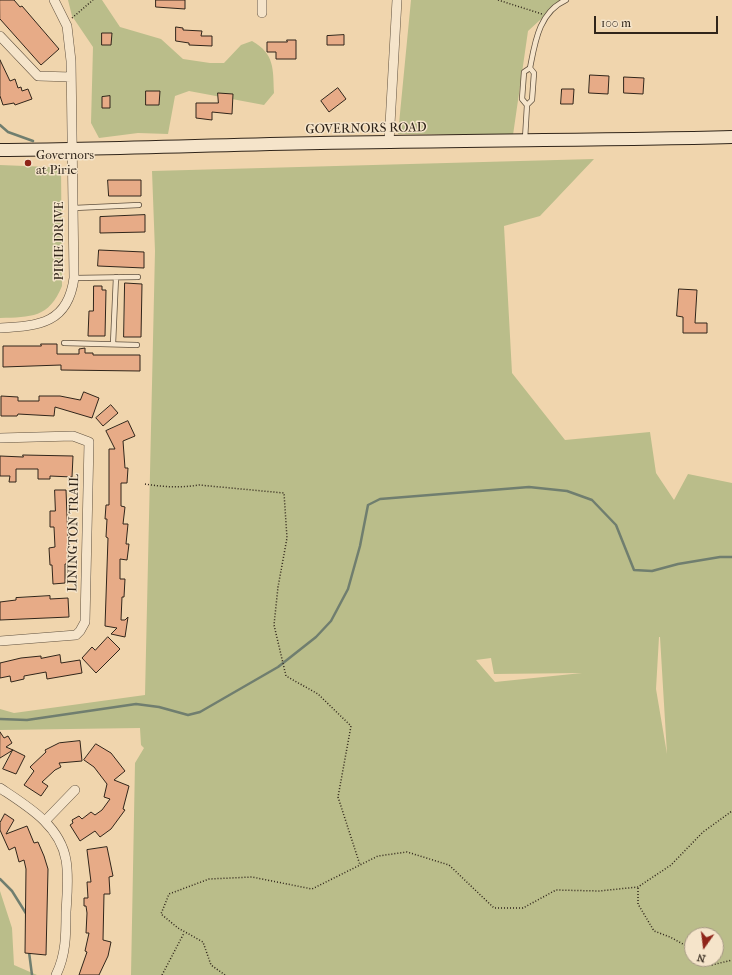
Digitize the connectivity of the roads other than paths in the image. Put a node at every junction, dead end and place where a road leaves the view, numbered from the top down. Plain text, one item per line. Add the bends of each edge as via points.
1 (54, 0) edge
2 (262, 0) edge
3 (397, 0) edge
4 (566, 0) edge
5 (262, 13) dead end
6 (0, 36) edge
7 (530, 68) junction
8 (71, 77) junction
9 (527, 105) junction
10 (732, 137) edge
11 (525, 141) junction
12 (389, 142) junction
13 (0, 150) edge
14 (73, 150) junction
15 (139, 205) dead end
16 (74, 208) junction
17 (116, 277) junction
18 (138, 277) dead end
19 (74, 278) junction
20 (0, 328) edge
21 (64, 343) dead end
22 (113, 344) junction
23 (137, 345) dead end
24 (0, 438) edge
25 (0, 641) edge
26 (0, 788) edge
27 (75, 790) dead end
28 (45, 821) junction
29 (56, 975) edge

1 - 8 street, PIRIE DRIVE via 67,26 72,61
2 - 5 street
3 - 12 street
4 - 7 lane via 546,15 536,37
6 - 8 street via 38,76
7 - 9 lane via 534,73 532,100
7 - 9 lane via 524,72 522,99
8 - 14 street, PIRIE DRIVE
9 - 11 lane
10 - 11 main road, GOVERNORS ROAD
11 - 12 main road, GOVERNORS ROAD
12 - 14 main road, GOVERNORS ROAD
13 - 14 main road, GOVERNORS ROAD
14 - 16 street, PIRIE DRIVE
15 - 16 lane
16 - 19 street, PIRIE DRIVE
17 - 18 lane
17 - 19 lane
17 - 22 lane
19 - 20 street, PIRIE DRIVE via 72,293 65,306 52,319 32,327
21 - 22 lane
22 - 23 lane
24 - 25 street, LININGTON TRAIL via 73,436 89,442 84,622 80,631 76,635
26 - 28 street
27 - 28 street
28 - 29 street via 63,849 67,872 65,949

